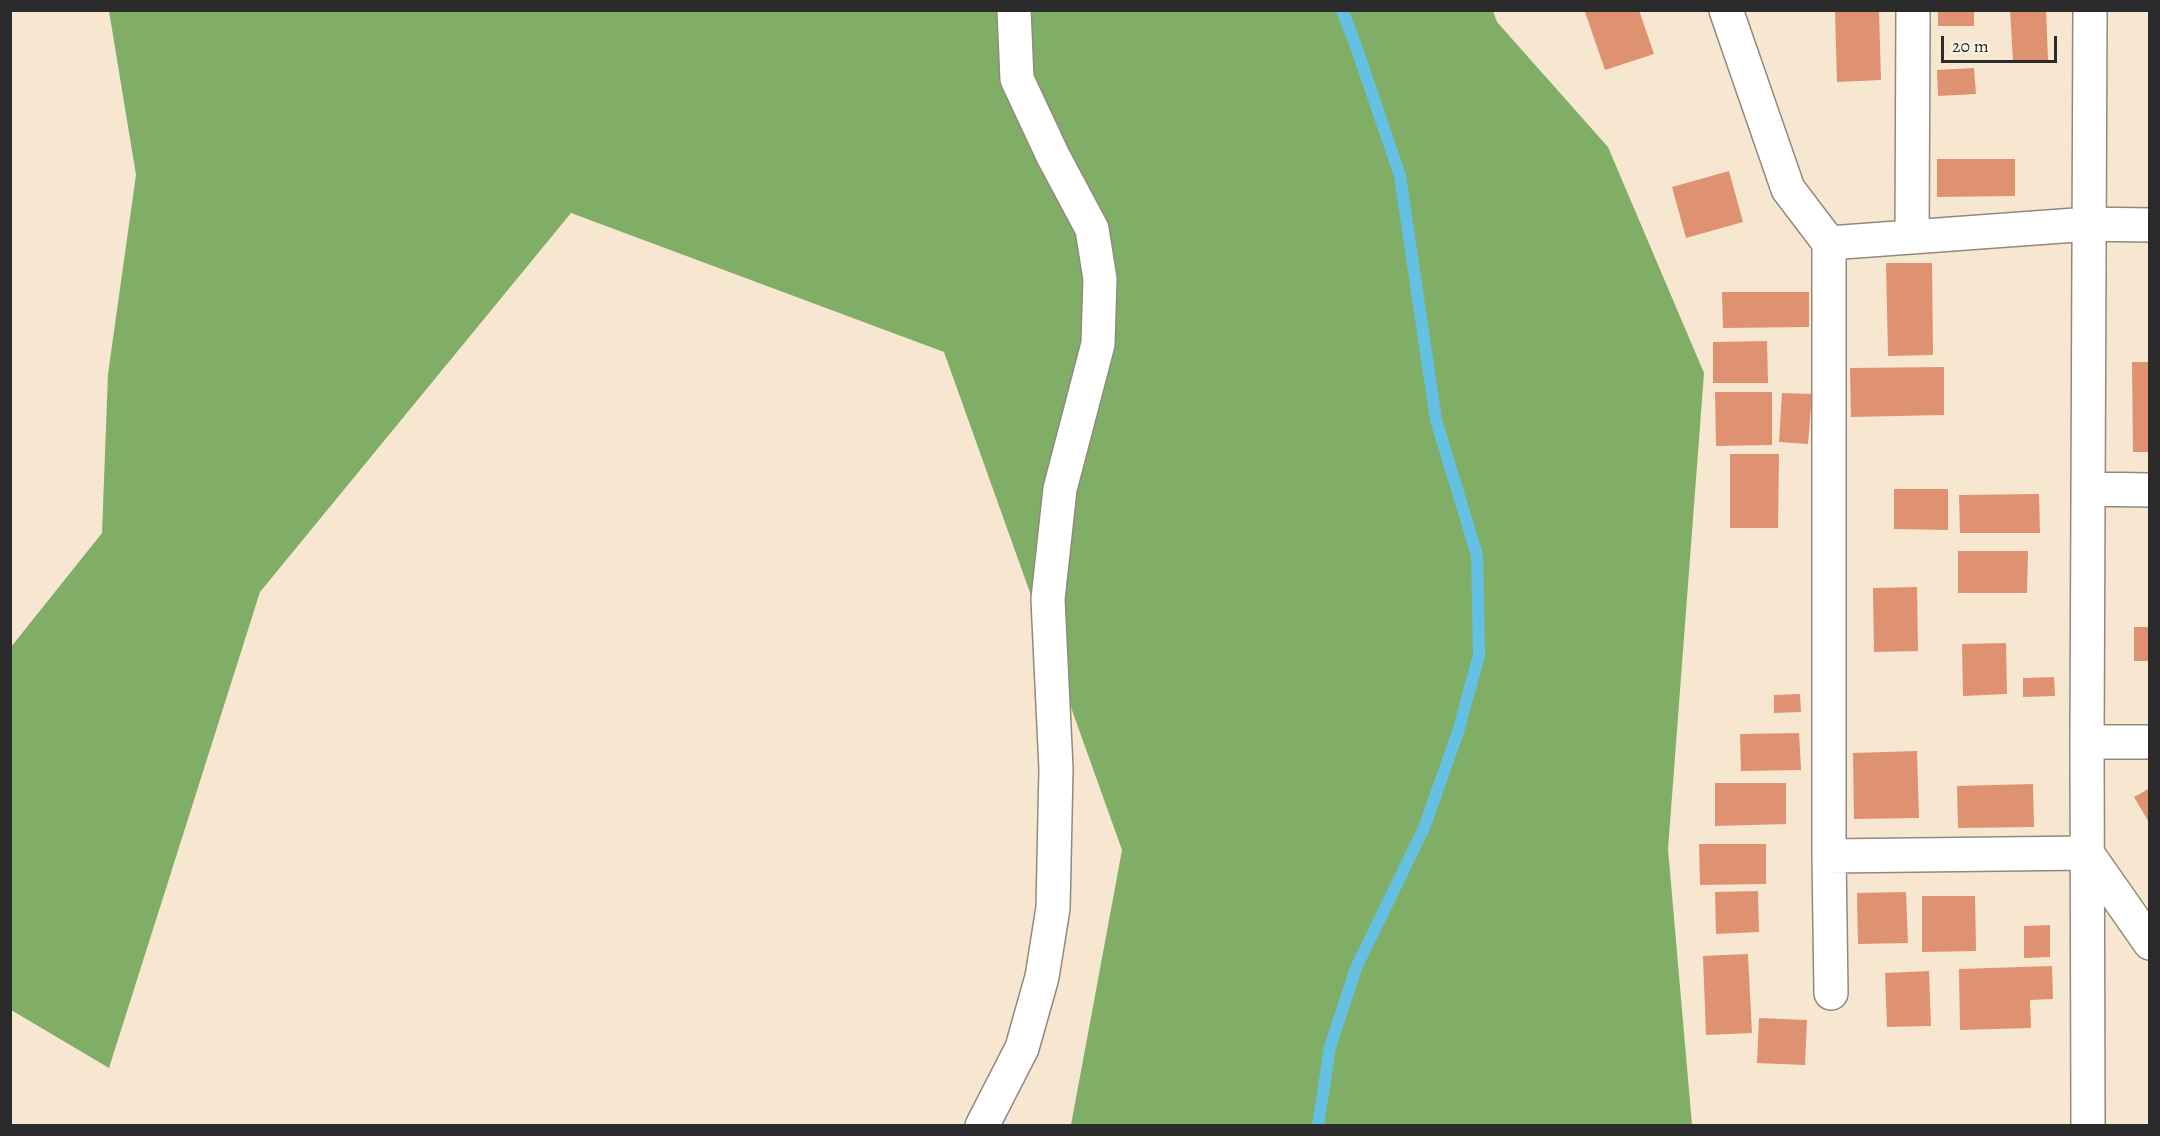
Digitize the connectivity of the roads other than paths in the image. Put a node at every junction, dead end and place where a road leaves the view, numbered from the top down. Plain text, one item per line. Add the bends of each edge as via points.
1 (1014, 10) edge
2 (1726, 10) edge
3 (1913, 10) edge
4 (2090, 10) edge
5 (2089, 224) junction
6 (2150, 225) edge
7 (1912, 237) junction
8 (1829, 243) junction
9 (2088, 489) junction
10 (2150, 490) edge
11 (2087, 742) junction
12 (2150, 742) edge
13 (2087, 854) junction
14 (1829, 856) junction
15 (2150, 943) edge
16 (1831, 993) dead end
17 (982, 1125) edge
18 (2088, 1125) edge

1 - 17 street via 1017,79 1092,229 1100,279 1098,344 1060,489 1048,599 1056,769 1053,908 1041,977 1022,1048
2 - 8 street via 1788,189
3 - 7 street
4 - 5 street
5 - 6 street
5 - 7 street
5 - 9 street
7 - 8 street
8 - 14 street
9 - 10 street
9 - 11 street
11 - 12 street
11 - 13 street
13 - 14 street
13 - 15 street
13 - 18 street
14 - 16 street

